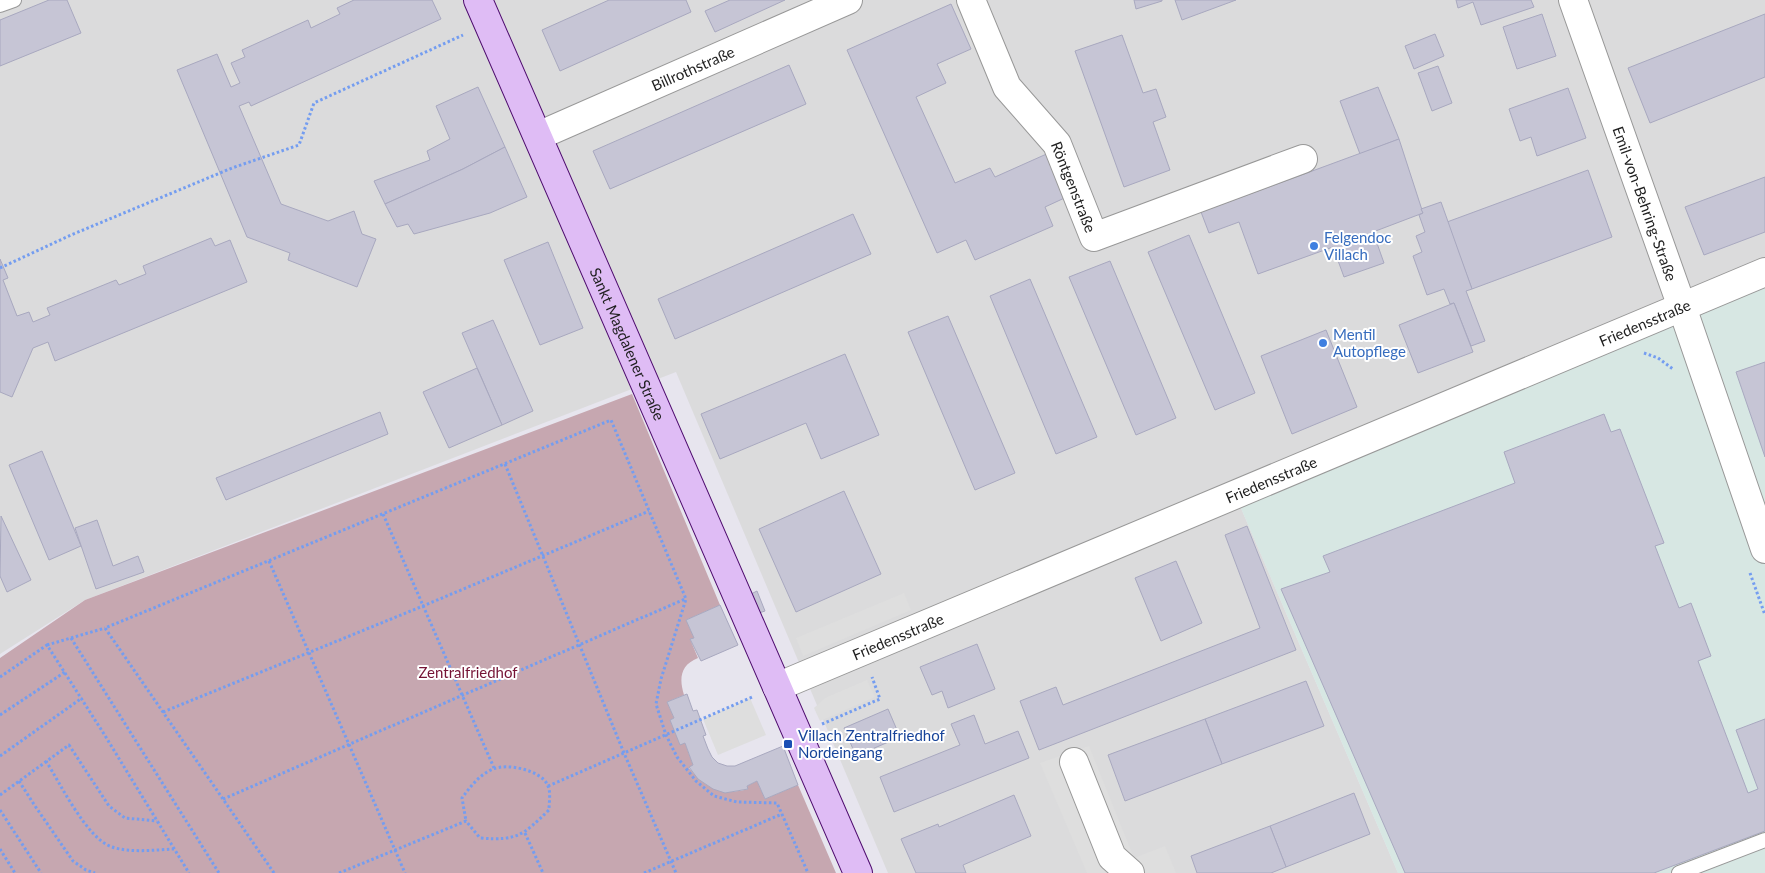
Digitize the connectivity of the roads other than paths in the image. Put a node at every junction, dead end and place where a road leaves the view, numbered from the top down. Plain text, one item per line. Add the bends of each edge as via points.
1 (14, 0) edge
2 (848, 0) edge
3 (971, 0) edge
4 (1573, 0) edge
5 (0, 6) edge
6 (483, 12) edge
7 (538, 136) junction
8 (1303, 159) dead end
9 (1765, 272) edge
10 (1682, 307) junction
11 (1757, 559) edge
12 (777, 687) junction
13 (1074, 762) dead end
14 (1765, 840) edge
15 (858, 873) edge
16 (1130, 873) edge
17 (1679, 873) edge

1 - 5 lane
2 - 7 street, Billrothstraße
3 - 8 street, Röntgenstraße via 1007,87 1057,144 1094,237
4 - 10 street, Emil-von-Behring-Straße
6 - 7 street, Sankt Magdalener Straße
7 - 12 street, Sankt Magdalener Straße
9 - 10 street, Friedensstraße
10 - 11 street, Emil-von-Behring-Straße
10 - 12 street, Friedensstraße
12 - 15 street, Sankt Magdalener Straße
13 - 16 street via 1112,857
14 - 17 lane

